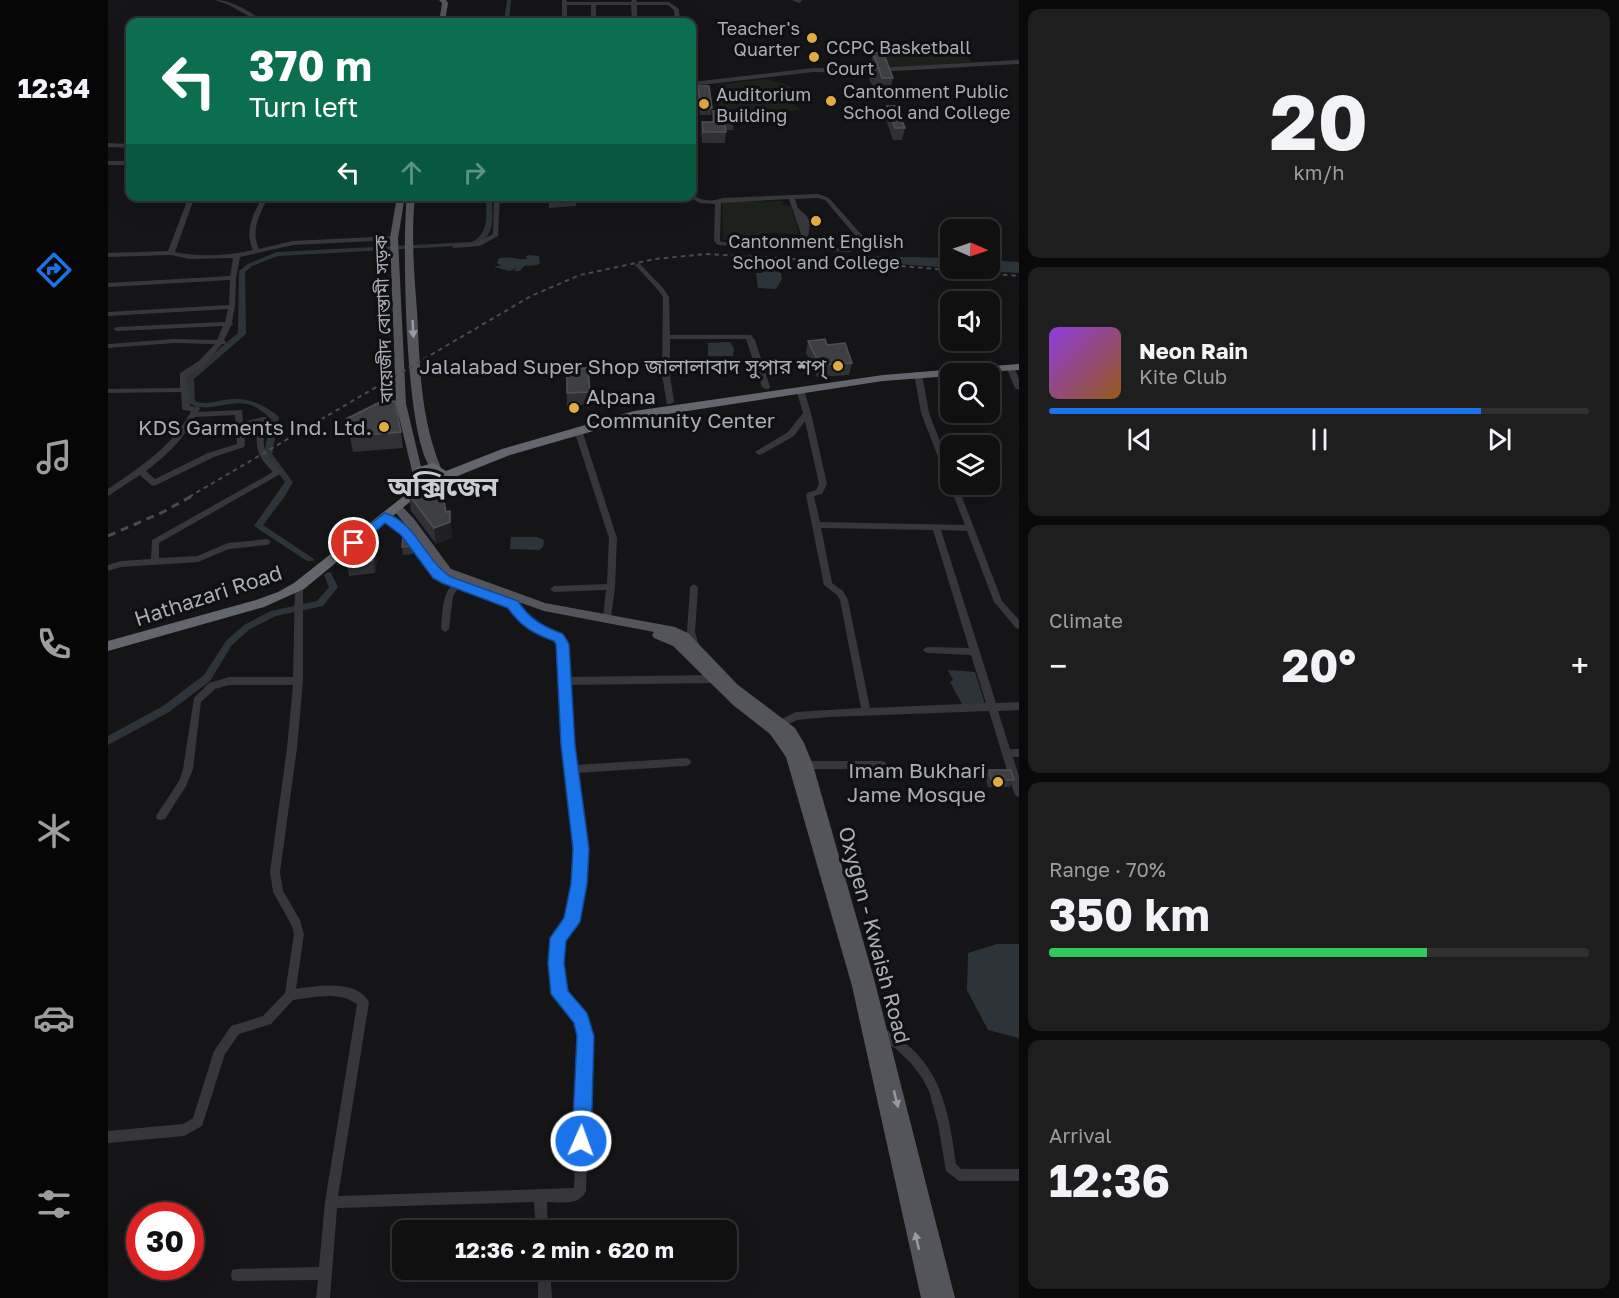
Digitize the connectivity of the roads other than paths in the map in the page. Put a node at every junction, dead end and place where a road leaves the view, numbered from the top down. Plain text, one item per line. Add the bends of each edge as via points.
1 (217, 0) edge
2 (239, 0) edge
3 (434, 0) edge
4 (442, 0) edge
5 (564, 2) edge
6 (634, 2) edge
7 (231, 4) junction
8 (594, 4) junction
9 (255, 18) edge
10 (435, 18) edge
11 (443, 18) edge
12 (564, 18) edge
13 (593, 18) edge
14 (634, 18) edge
15 (676, 18) edge
16 (1019, 62) edge
17 (696, 84) edge
18 (108, 145) edge
19 (126, 146) edge
20 (108, 163) edge
21 (126, 163) edge
22 (792, 197) junction
23 (696, 198) edge
24 (190, 201) edge
25 (263, 201) edge
26 (400, 201) edge
27 (411, 201) edge
28 (497, 201) edge
29 (718, 203) junction
30 (394, 239) junction
31 (455, 247) dead end
32 (809, 249) junction
33 (256, 250) junction
34 (171, 253) junction
35 (108, 255) edge
36 (237, 256) junction
37 (638, 265) dead end
38 (232, 278) junction
39 (108, 285) edge
40 (232, 306) junction
41 (108, 314) edge
42 (230, 324) junction
43 (117, 329) dead end
44 (667, 337) junction
45 (222, 342) junction
46 (108, 346) edge
47 (1016, 365) edge
48 (918, 374) junction
49 (765, 387) junction
50 (1019, 388) edge
51 (800, 389) junction
52 (183, 390) junction
53 (108, 391) edge
54 (670, 402) junction
55 (807, 413) junction
56 (193, 415) junction
57 (240, 425) junction
58 (578, 430) junction
59 (759, 452) dead end
60 (940, 452) edge
61 (141, 471) junction
62 (431, 476) junction
63 (108, 493) edge
64 (957, 495) edge
65 (396, 507) junction
66 (385, 517) junction
67 (817, 525) junction
68 (936, 528) junction
69 (970, 528) junction
70 (267, 542) dead end
71 (155, 562) junction
72 (108, 568) edge
73 (457, 584) junction
74 (611, 587) junction
75 (694, 587) dead end
76 (554, 589) dead end
77 (299, 593) junction
78 (513, 604) junction
79 (607, 617) junction
80 (1019, 626) edge
81 (445, 630) dead end
82 (108, 640) edge
83 (108, 646) edge
84 (696, 649) junction
85 (928, 650) dead end
86 (975, 651) junction
87 (713, 679) junction
88 (298, 681) junction
89 (565, 681) junction
90 (991, 706) junction
91 (1019, 706) edge
92 (866, 712) junction
93 (780, 724) junction
94 (1006, 753) junction
95 (1019, 753) edge
96 (686, 762) dead end
97 (807, 765) junction
98 (882, 765) dead end
99 (572, 769) junction
100 (1019, 793) edge
101 (161, 816) dead end
102 (291, 994) junction
103 (880, 1032) junction
104 (108, 1137) edge
105 (1019, 1175) edge
106 (540, 1195) junction
107 (331, 1203) junction
108 (541, 1220) edge
109 (325, 1273) junction
110 (237, 1275) dead end
111 (544, 1280) edge
112 (323, 1298) edge
113 (545, 1298) edge
114 (930, 1298) edge
115 (946, 1298) edge

1 - 7 street
2 - 7 street
3 - 10 main road
4 - 11 main road
5 - 8 street
5 - 12 street
6 - 8 street
6 - 14 street
6 - 15 street via 674,6
7 - 9 street
8 - 13 street
16 - 17 street via 813,70
18 - 19 street
20 - 21 street
22 - 29 street
22 - 32 street
22 - 32 street via 827,199 865,242 850,250
23 - 29 street
24 - 34 street
25 - 33 street via 253,219 252,244
26 - 30 main road, বায়েজীদ বোস্তামী সড়ক
27 -> 62 main road, বায়েজীদ বোস্তামী সড়ক via 408,246 417,398
28 - 31 street via 496,235 478,245
29 - 32 street via 720,244
30 - 33 street via 293,243
30 - 62 main road, বায়েজীদ বোস্তামী সড়ক via 401,404
33 - 36 street
34 - 35 street
34 - 36 street via 189,257
36 - 38 street
37 - 44 street via 666,297
38 - 39 street
38 - 40 street
40 - 41 street
40 - 42 street
42 - 43 street
42 - 45 street
44 - 49 street via 748,337
44 - 54 street
45 - 46 street
45 - 52 street via 183,375
47 - 48 highway
47 - 49 highway via 911,369
47 - 50 street
48 - 51 highway
48 - 60 street via 925,413
49 - 54 highway
51 - 55 street
51 - 58 highway via 634,415
52 - 53 street
52 - 56 street via 186,408 196,409
54 - 62 highway via 572,425
55 - 59 street via 791,434
55 - 67 street via 823,484 819,492 810,495
56 - 57 street via 239,412
56 - 61 street via 172,445
57 - 61 street via 241,445 154,483
57 - 71 street via 263,419 261,456 278,473 155,542
58 - 62 highway
58 - 74 street via 613,538
61 - 63 street
62 - 65 highway, Hathazari Road
62 - 82 highway, Hathazari Road via 281,589
64 - 69 street
65 - 66 highway, Hathazari Road
65 - 79 main road, Oxygen - Kwaish Road via 447,572 544,607
66 - 73 main road, Oxygen - Kwaish Road via 406,531 437,574
66 - 77 highway, Hathazari Road
67 - 68 street
67 - 92 street via 828,585 844,600
68 - 69 street
68 - 86 street
69 - 80 street via 998,602
70 - 71 street via 228,546 198,560
71 - 72 street
73 - 78 main road, Oxygen - Kwaish Road
73 - 81 street via 449,595
74 - 76 street
74 - 79 street
75 - 84 street via 691,632
77 - 83 highway, Hathazari Road
77 - 88 street
78 - 87 main road, Oxygen - Kwaish Road via 544,614 672,639
78 - 89 street via 537,630 559,638
79 - 84 main road, Oxygen - Kwaish Road via 675,631
84 - 93 main road, Oxygen - Kwaish Road via 734,687
85 - 86 street
86 - 90 street
87 - 89 street
114 -> 87 main road, Oxygen - Kwaish Road via 859,986 792,755 774,730
88 - 101 street via 229,681 212,686 197,701 188,769
88 - 102 street via 275,872 278,892 299,934
89 - 99 street
90 - 91 street
90 - 92 street
90 - 94 street
92 - 93 street via 796,716
93 - 97 main road, Oxygen - Kwaish Road via 798,743
94 - 95 street
94 - 100 street
96 - 99 street
97 - 98 street
97 - 103 main road, Oxygen - Kwaish Road
99 - 106 street via 581,849 579,884 572,922 558,938 556,963 560,994 581,1019 585,1036 580,1189 576,1195
102 - 104 street via 267,1020 235,1030 220,1052 198,1122 193,1126
102 - 107 street via 340,991 354,994 363,1002
103 - 105 street via 896,1042 929,1075 939,1099 953,1172
103 -> 115 main road, Oxygen - Kwaish Road
106 - 107 street
106 - 108 street
107 - 109 street
109 - 110 street
109 - 112 street
111 - 113 street

